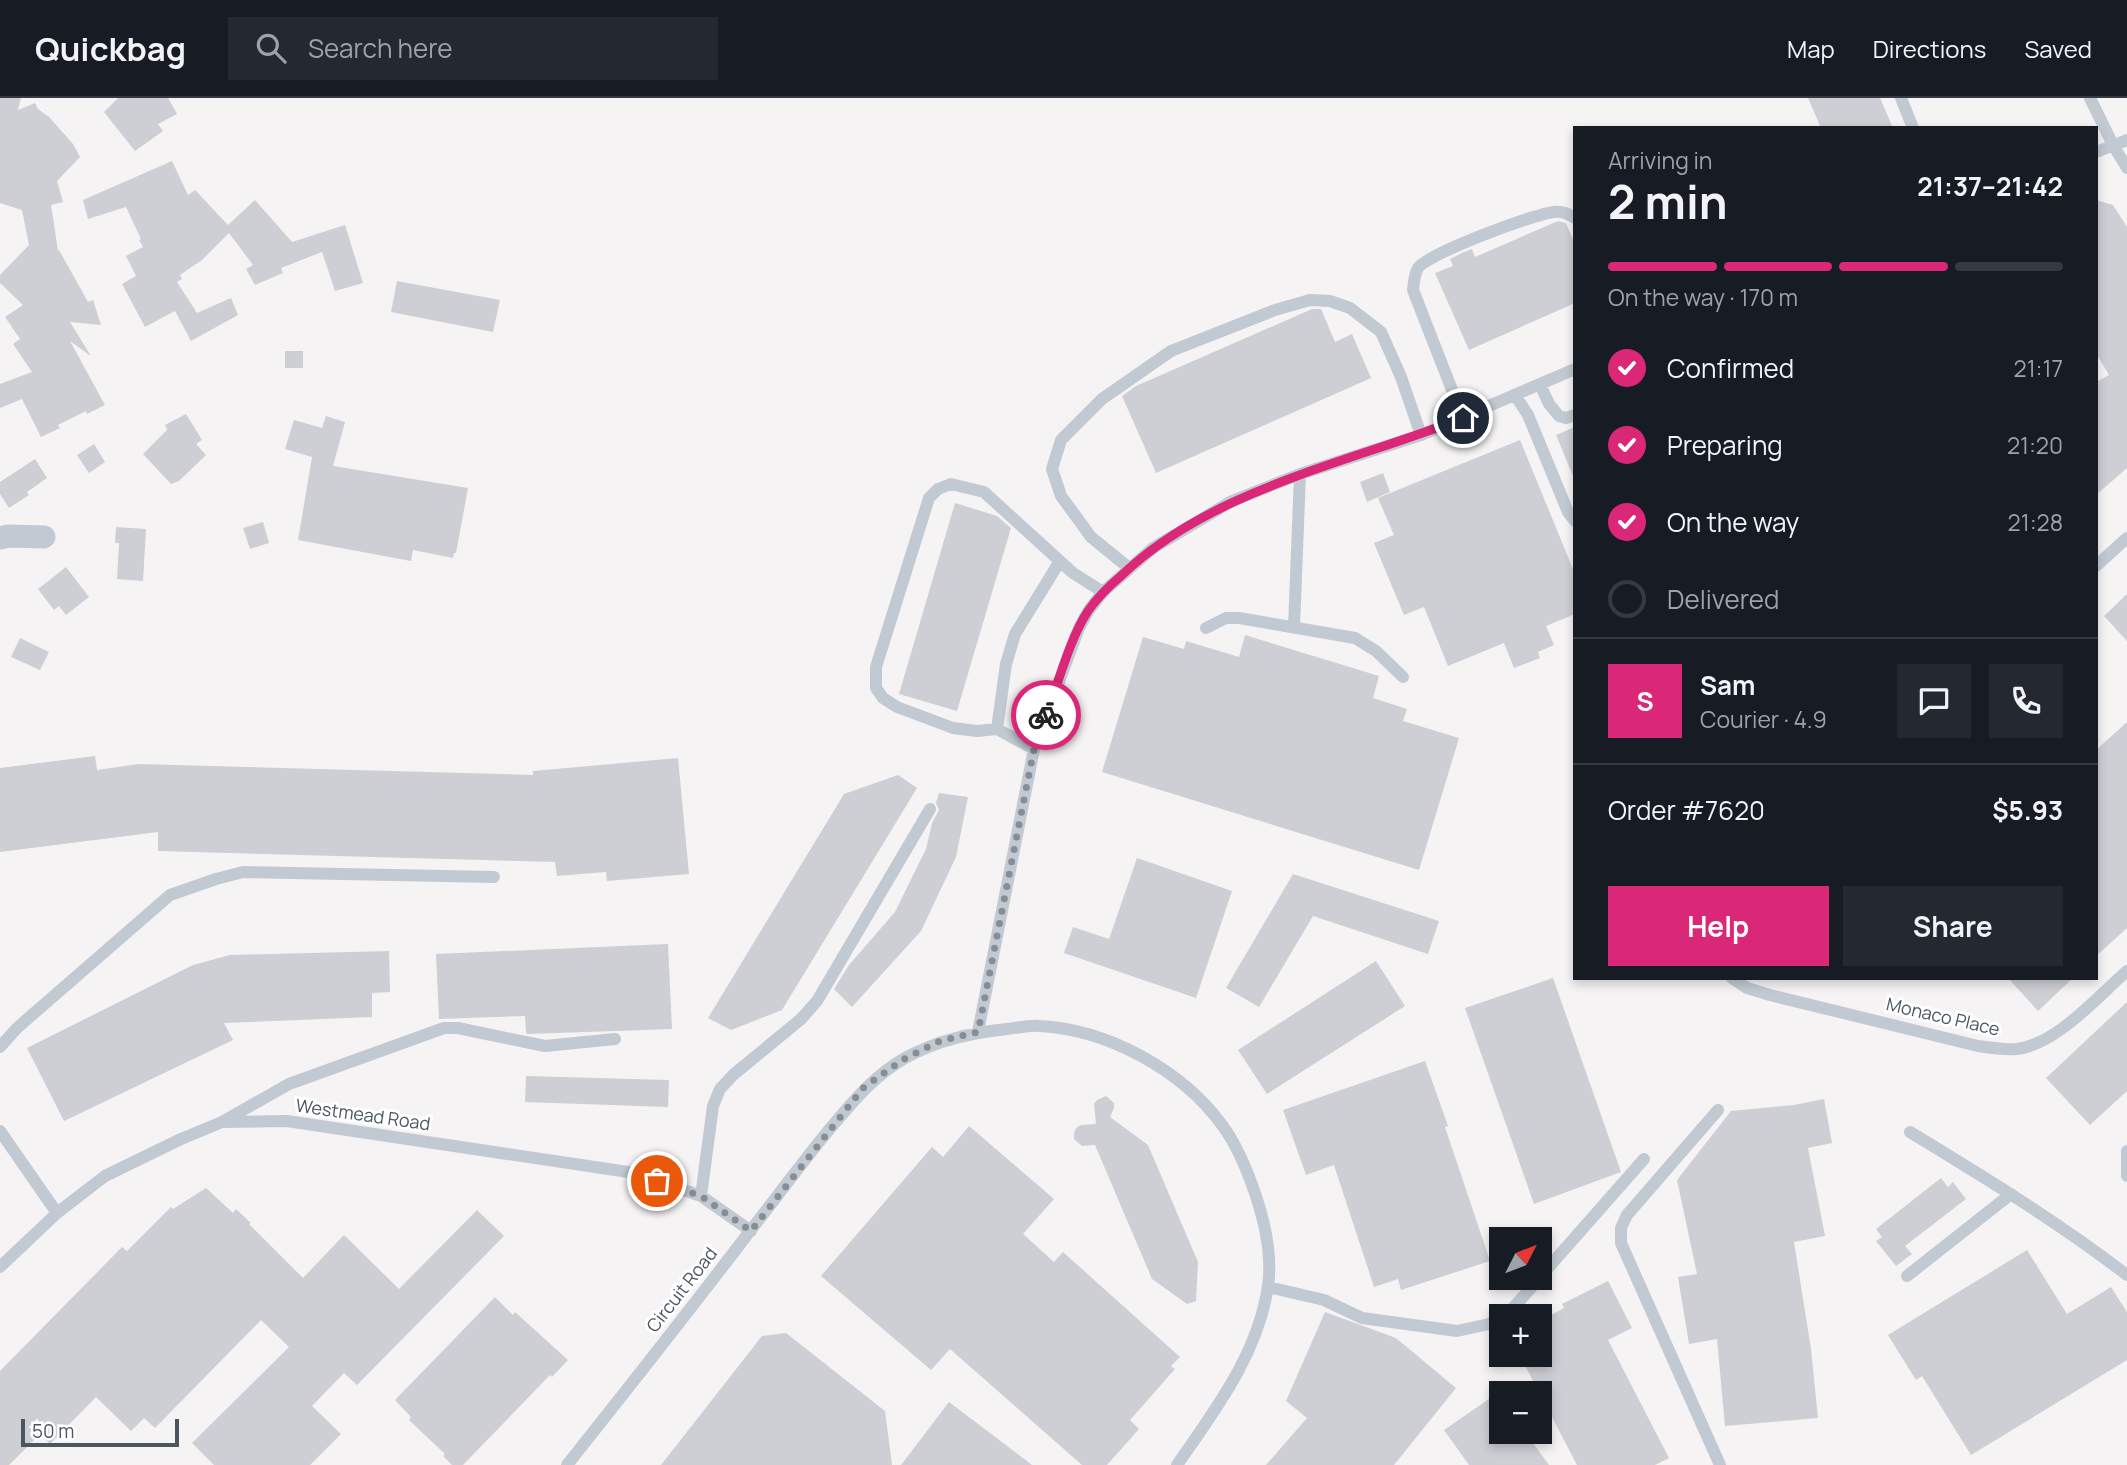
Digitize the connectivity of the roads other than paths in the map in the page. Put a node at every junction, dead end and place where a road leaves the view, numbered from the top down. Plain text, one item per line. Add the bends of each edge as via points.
1 (1902, 98) edge
2 (2090, 98) edge
3 (1912, 126) edge
4 (2127, 140) edge
5 (2113, 145) junction
6 (2098, 151) edge
7 (2127, 168) edge
8 (1573, 217) edge
9 (1573, 370) edge
10 (1540, 384) junction
11 (1516, 394) junction
12 (1573, 416) edge
13 (1463, 418) junction
14 (1420, 435) junction
15 (1300, 474) junction
16 (1573, 518) edge
17 (44, 537) dead end
18 (0, 538) edge
19 (2127, 538) edge
20 (1060, 561) junction
21 (2098, 564) edge
22 (1129, 568) junction
23 (1103, 592) junction
24 (1294, 627) junction
25 (1206, 628) dead end
26 (1403, 677) dead end
27 (997, 729) junction
28 (1034, 749) junction
29 (930, 809) dead end
30 (494, 877) dead end
31 (2127, 971) edge
32 (1735, 980) edge
33 (978, 1032) junction
34 (615, 1039) dead end
35 (0, 1047) edge
36 (1718, 1110) dead end
37 (222, 1122) junction
38 (0, 1131) edge
39 (1910, 1132) dead end
40 (2127, 1151) edge
41 (1644, 1159) dead end
42 (2127, 1176) edge
43 (2011, 1194) junction
44 (701, 1196) junction
45 (57, 1213) junction
46 (751, 1231) junction
47 (1552, 1263) edge
48 (0, 1267) edge
49 (2127, 1275) edge
50 (1907, 1276) dead end
51 (1268, 1287) junction
52 (1529, 1290) edge
53 (1516, 1304) edge
54 (1489, 1324) edge
55 (567, 1465) edge
56 (1177, 1465) edge
57 (1720, 1465) edge

1 - 3 lane
2 - 5 lane
4 - 5 lane
5 - 6 lane
5 - 7 lane
8 - 13 lane via 1565,212 1544,214 1447,249 1418,268 1413,290
9 - 10 lane
10 - 11 lane
10 - 12 lane via 1559,416
11 - 13 lane
11 - 16 lane
13 - 14 lane
14 - 15 lane
14 - 22 lane via 1381,332 1350,308 1330,301 1310,300 1275,310 1171,352 1102,399 1061,440 1052,469 1061,496 1091,537
15 - 22 lane via 1232,501 1153,548
15 - 24 lane
17 - 18 street
19 - 21 lane
20 - 23 lane
20 - 27 lane via 1015,634
20 - 27 lane via 984,492 951,484 929,498 876,667 876,688 897,707 953,728
22 - 23 lane
23 - 28 lane via 1079,628
24 - 25 lane via 1226,618
24 - 26 lane via 1355,638
27 - 28 lane
28 - 33 lane
29 - 44 lane via 817,1001 720,1090 713,1106
30 - 35 lane via 243,873 216,879 170,895
31 - 32 lane, Monaco Place via 2062,1029 2018,1049 1978,1046 1770,995
33 - 46 lane, Circuit Road via 940,1041 863,1088
33 - 51 lane, Circuit Road via 1038,1026 1086,1034 1126,1048 1194,1094 1223,1126 1246,1168 1262,1211
34 - 37 lane via 545,1046 444,1028 289,1084
36 - 57 lane via 1627,1214 1621,1243
37 - 44 lane, Westmead Road via 287,1121 635,1173
37 - 45 lane, Westmead Road via 105,1176
38 - 45 lane
39 - 43 lane
40 - 42 lane
41 - 47 lane
43 - 49 lane
43 - 50 lane
44 - 46 lane, Westmead Road
45 - 48 lane, Westmead Road
46 - 55 lane, Circuit Road
51 - 54 lane via 1324,1300 1362,1318 1457,1331
51 - 56 lane, Circuit Road via 1243,1364
52 - 53 lane

